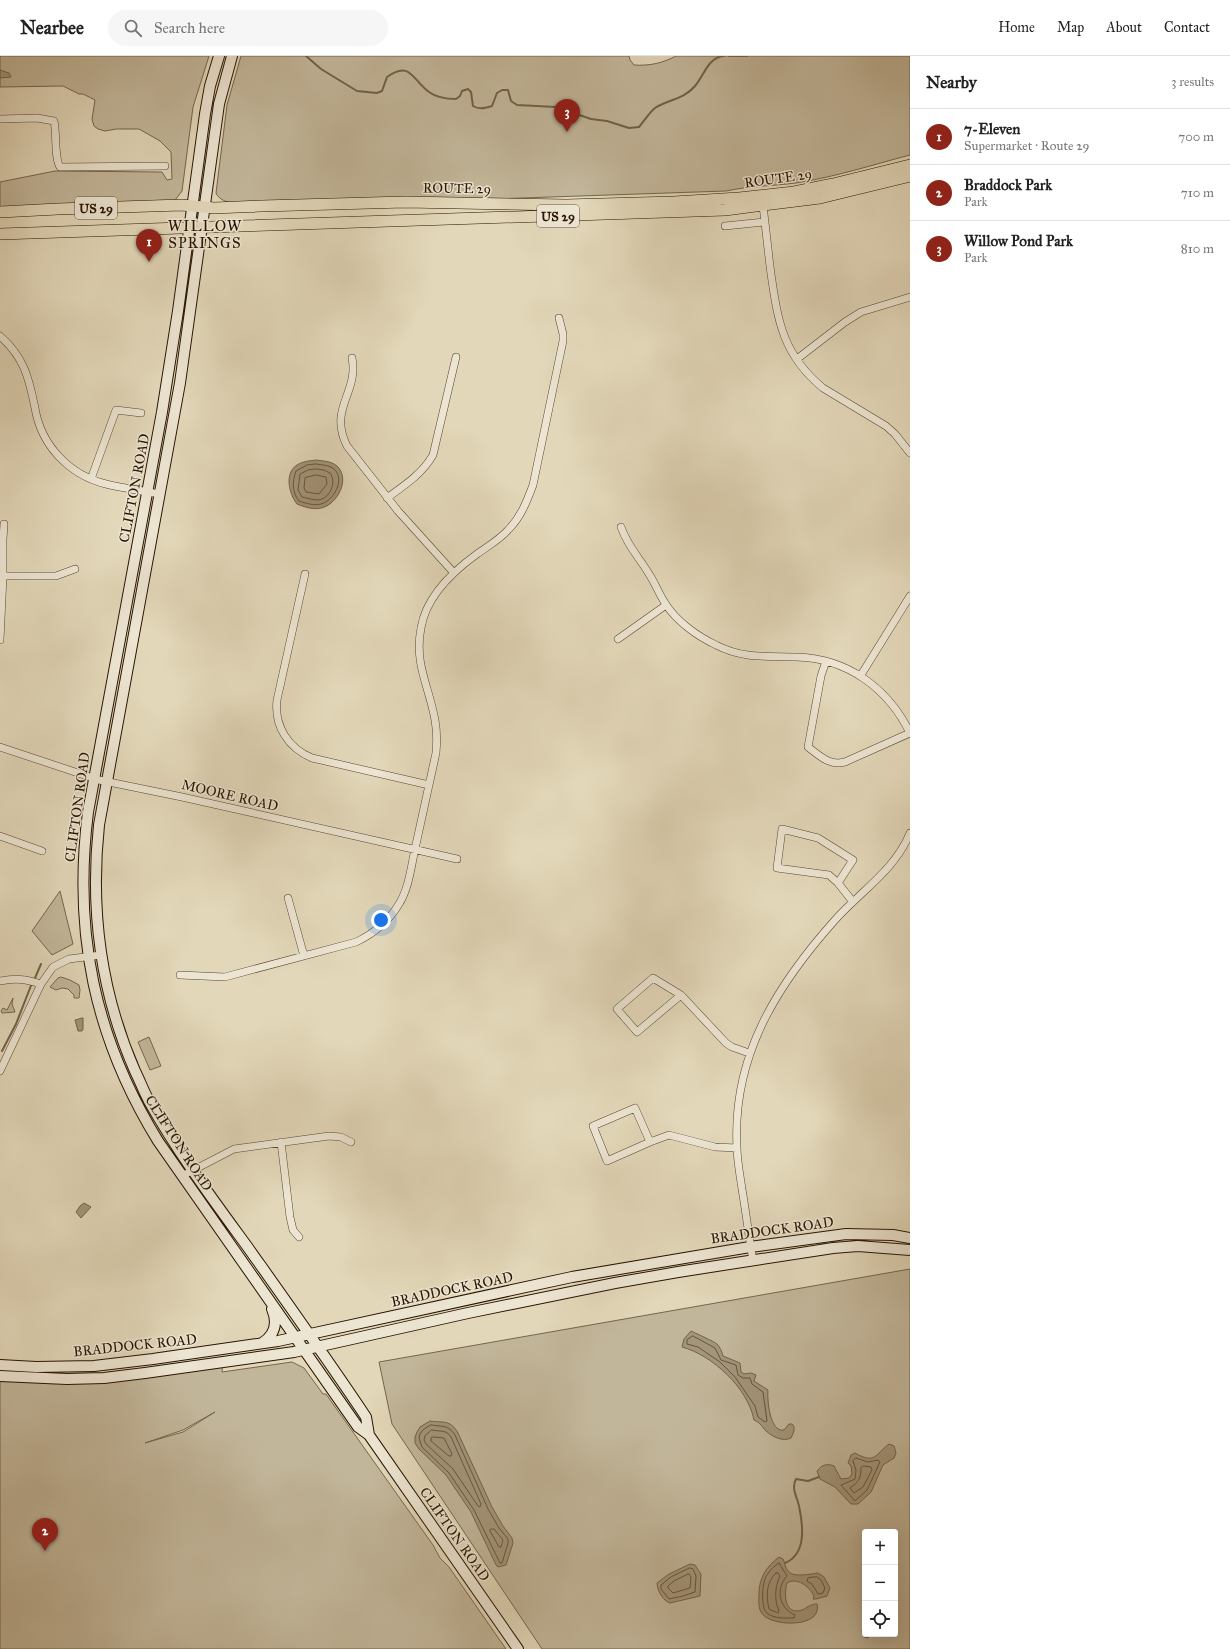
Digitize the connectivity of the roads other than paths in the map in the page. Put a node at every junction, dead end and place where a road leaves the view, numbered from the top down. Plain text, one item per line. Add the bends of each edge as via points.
1 (219, 56) edge
2 (232, 56) edge
3 (0, 119) edge
4 (910, 165) edge
5 (165, 166) dead end
6 (910, 176) edge
7 (763, 206) junction
8 (192, 207) junction
9 (204, 208) junction
10 (0, 212) edge
11 (765, 222) junction
12 (726, 226) dead end
13 (188, 228) junction
14 (202, 228) junction
15 (0, 234) edge
16 (910, 297) edge
17 (559, 318) dead end
18 (0, 336) edge
19 (456, 357) dead end
20 (352, 358) dead end
21 (797, 359) junction
22 (141, 413) dead end
23 (910, 453) edge
24 (91, 479) junction
25 (147, 492) junction
26 (160, 494) junction
27 (387, 498) junction
28 (4, 524) dead end
29 (621, 527) dead end
30 (75, 569) dead end
31 (454, 573) junction
32 (305, 574) dead end
33 (3, 576) junction
34 (910, 596) edge
35 (666, 605) junction
36 (618, 639) dead end
37 (0, 640) edge
38 (826, 661) junction
39 (861, 675) junction
40 (910, 733) edge
41 (0, 747) edge
42 (94, 779) junction
43 (106, 782) junction
44 (429, 785) junction
45 (910, 833) edge
46 (0, 836) edge
47 (415, 850) junction
48 (42, 851) dead end
49 (457, 859) dead end
50 (838, 883) junction
51 (288, 898) dead end
52 (853, 902) junction
53 (101, 955) junction
54 (304, 956) junction
55 (88, 957) junction
56 (180, 975) dead end
57 (0, 981) edge
58 (41, 984) junction
59 (681, 995) junction
60 (749, 1053) junction
61 (3, 1057) edge
62 (0, 1071) edge
63 (281, 1142) junction
64 (351, 1142) dead end
65 (650, 1142) junction
66 (737, 1148) junction
67 (193, 1169) junction
68 (182, 1176) junction
69 (299, 1237) dead end
70 (910, 1238) edge
71 (750, 1247) junction
72 (910, 1250) edge
73 (753, 1260) junction
74 (268, 1298) junction
75 (309, 1334) junction
76 (295, 1337) junction
77 (261, 1344) junction
78 (318, 1346) junction
79 (304, 1350) junction
80 (0, 1364) edge
81 (0, 1376) edge
82 (369, 1435) junction
83 (518, 1649) edge

1 - 8 main road, CLIFTON ROAD via 210,86
2 - 9 main road, CLIFTON ROAD via 219,104
3 - 5 street via 37,118 54,121 57,161 60,167
4 - 9 main road, ROUTE 29 / US 29 via 794,192 739,198 566,206 405,202
6 - 7 main road, ROUTE 29 / US 29 via 820,198
7 - 11 street
7 - 14 main road, ROUTE 29 / US 29 via 667,213
8 - 9 main road, ROUTE 29 / US 29
8 - 10 main road, ROUTE 29 / US 29
8 - 13 main road, CLIFTON ROAD
9 - 14 main road, CLIFTON ROAD
11 - 12 street
11 - 21 street via 778,320
13 - 14 main road, ROUTE 29 / US 29
13 - 15 main road, ROUTE 29 / US 29
13 - 25 main road, CLIFTON ROAD via 178,311
14 - 26 main road, CLIFTON ROAD via 181,377
16 - 21 street via 856,315
17 - 31 street via 563,341 533,485 526,503 507,532
18 - 24 street via 17,353 26,371 44,437 59,458
19 - 27 street via 433,455 417,476
20 - 27 street via 353,377 340,414 341,429 347,446
21 - 23 street via 818,384 886,426
22 - 24 street via 116,410
24 - 25 street
25 - 26 street
25 - 42 main road, CLIFTON ROAD
26 - 43 main road, CLIFTON ROAD
27 - 31 street
28 - 33 street
29 - 35 street via 629,547 644,566
30 - 33 street via 56,576
31 - 44 street via 430,603 421,627 418,651 437,731 436,753
32 - 44 street via 277,700 277,718 284,735 295,748 312,758
33 - 37 street
34 - 39 street
35 - 36 street
35 - 38 street via 694,632 729,651 754,656 805,657
38 - 39 street
38 - 40 street via 808,747 825,760 838,764
39 - 40 street via 889,700
41 - 42 street, MOORE ROAD
42 - 43 street, MOORE ROAD
42 - 55 main road, CLIFTON ROAD via 83,862 84,922
43 - 47 street, MOORE ROAD
43 - 53 main road, CLIFTON ROAD via 95,872
44 - 47 street
45 - 52 street via 887,870
46 - 48 street
47 - 49 street, MOORE ROAD
47 - 54 street via 403,896 384,924 356,942
50 - 50 street via 853,860 818,838 782,829 777,868 829,875
50 - 52 street
51 - 54 street
52 - 60 street via 818,940 779,993
53 - 55 street
53 - 67 main road, CLIFTON ROAD via 113,1010 128,1054 148,1100
54 - 56 street via 225,977
55 - 58 street via 68,959 53,967
55 - 68 main road, CLIFTON ROAD via 100,1014 111,1048 144,1118
57 - 58 street via 22,978
58 - 61 street
59 - 59 street via 637,1032 617,1008 653,978
59 - 60 street via 726,1043
60 - 66 street via 738,1106
61 - 62 street
63 - 64 street via 329,1136 341,1137
63 - 67 street via 234,1149
63 - 69 street via 290,1217 293,1230
65 - 65 street via 635,1108 593,1126 607,1161
65 - 66 street via 669,1136 715,1147
66 - 71 street
67 - 68 street
67 - 75 main road, CLIFTON ROAD
68 - 74 main road, CLIFTON ROAD
70 - 71 main road, BRADDOCK ROAD via 846,1234
71 - 73 street
71 - 75 main road, BRADDOCK ROAD via 572,1277
72 - 73 main road, BRADDOCK ROAD via 858,1246
73 - 78 main road, BRADDOCK ROAD via 615,1283
74 - 76 main road, CLIFTON ROAD
74 - 77 main road via 275,1319 275,1328 269,1338
75 - 76 main road, BRADDOCK ROAD
75 - 78 main road, CLIFTON ROAD
76 - 77 main road, BRADDOCK ROAD
76 - 79 main road, CLIFTON ROAD
77 - 80 main road, BRADDOCK ROAD via 94,1366 36,1367
78 - 79 main road, BRADDOCK ROAD
78 - 82 main road, CLIFTON ROAD via 366,1417
79 - 81 main road, BRADDOCK ROAD via 104,1378
79 - 82 main road, CLIFTON ROAD via 358,1427
82 - 83 main road, CLIFTON ROAD

